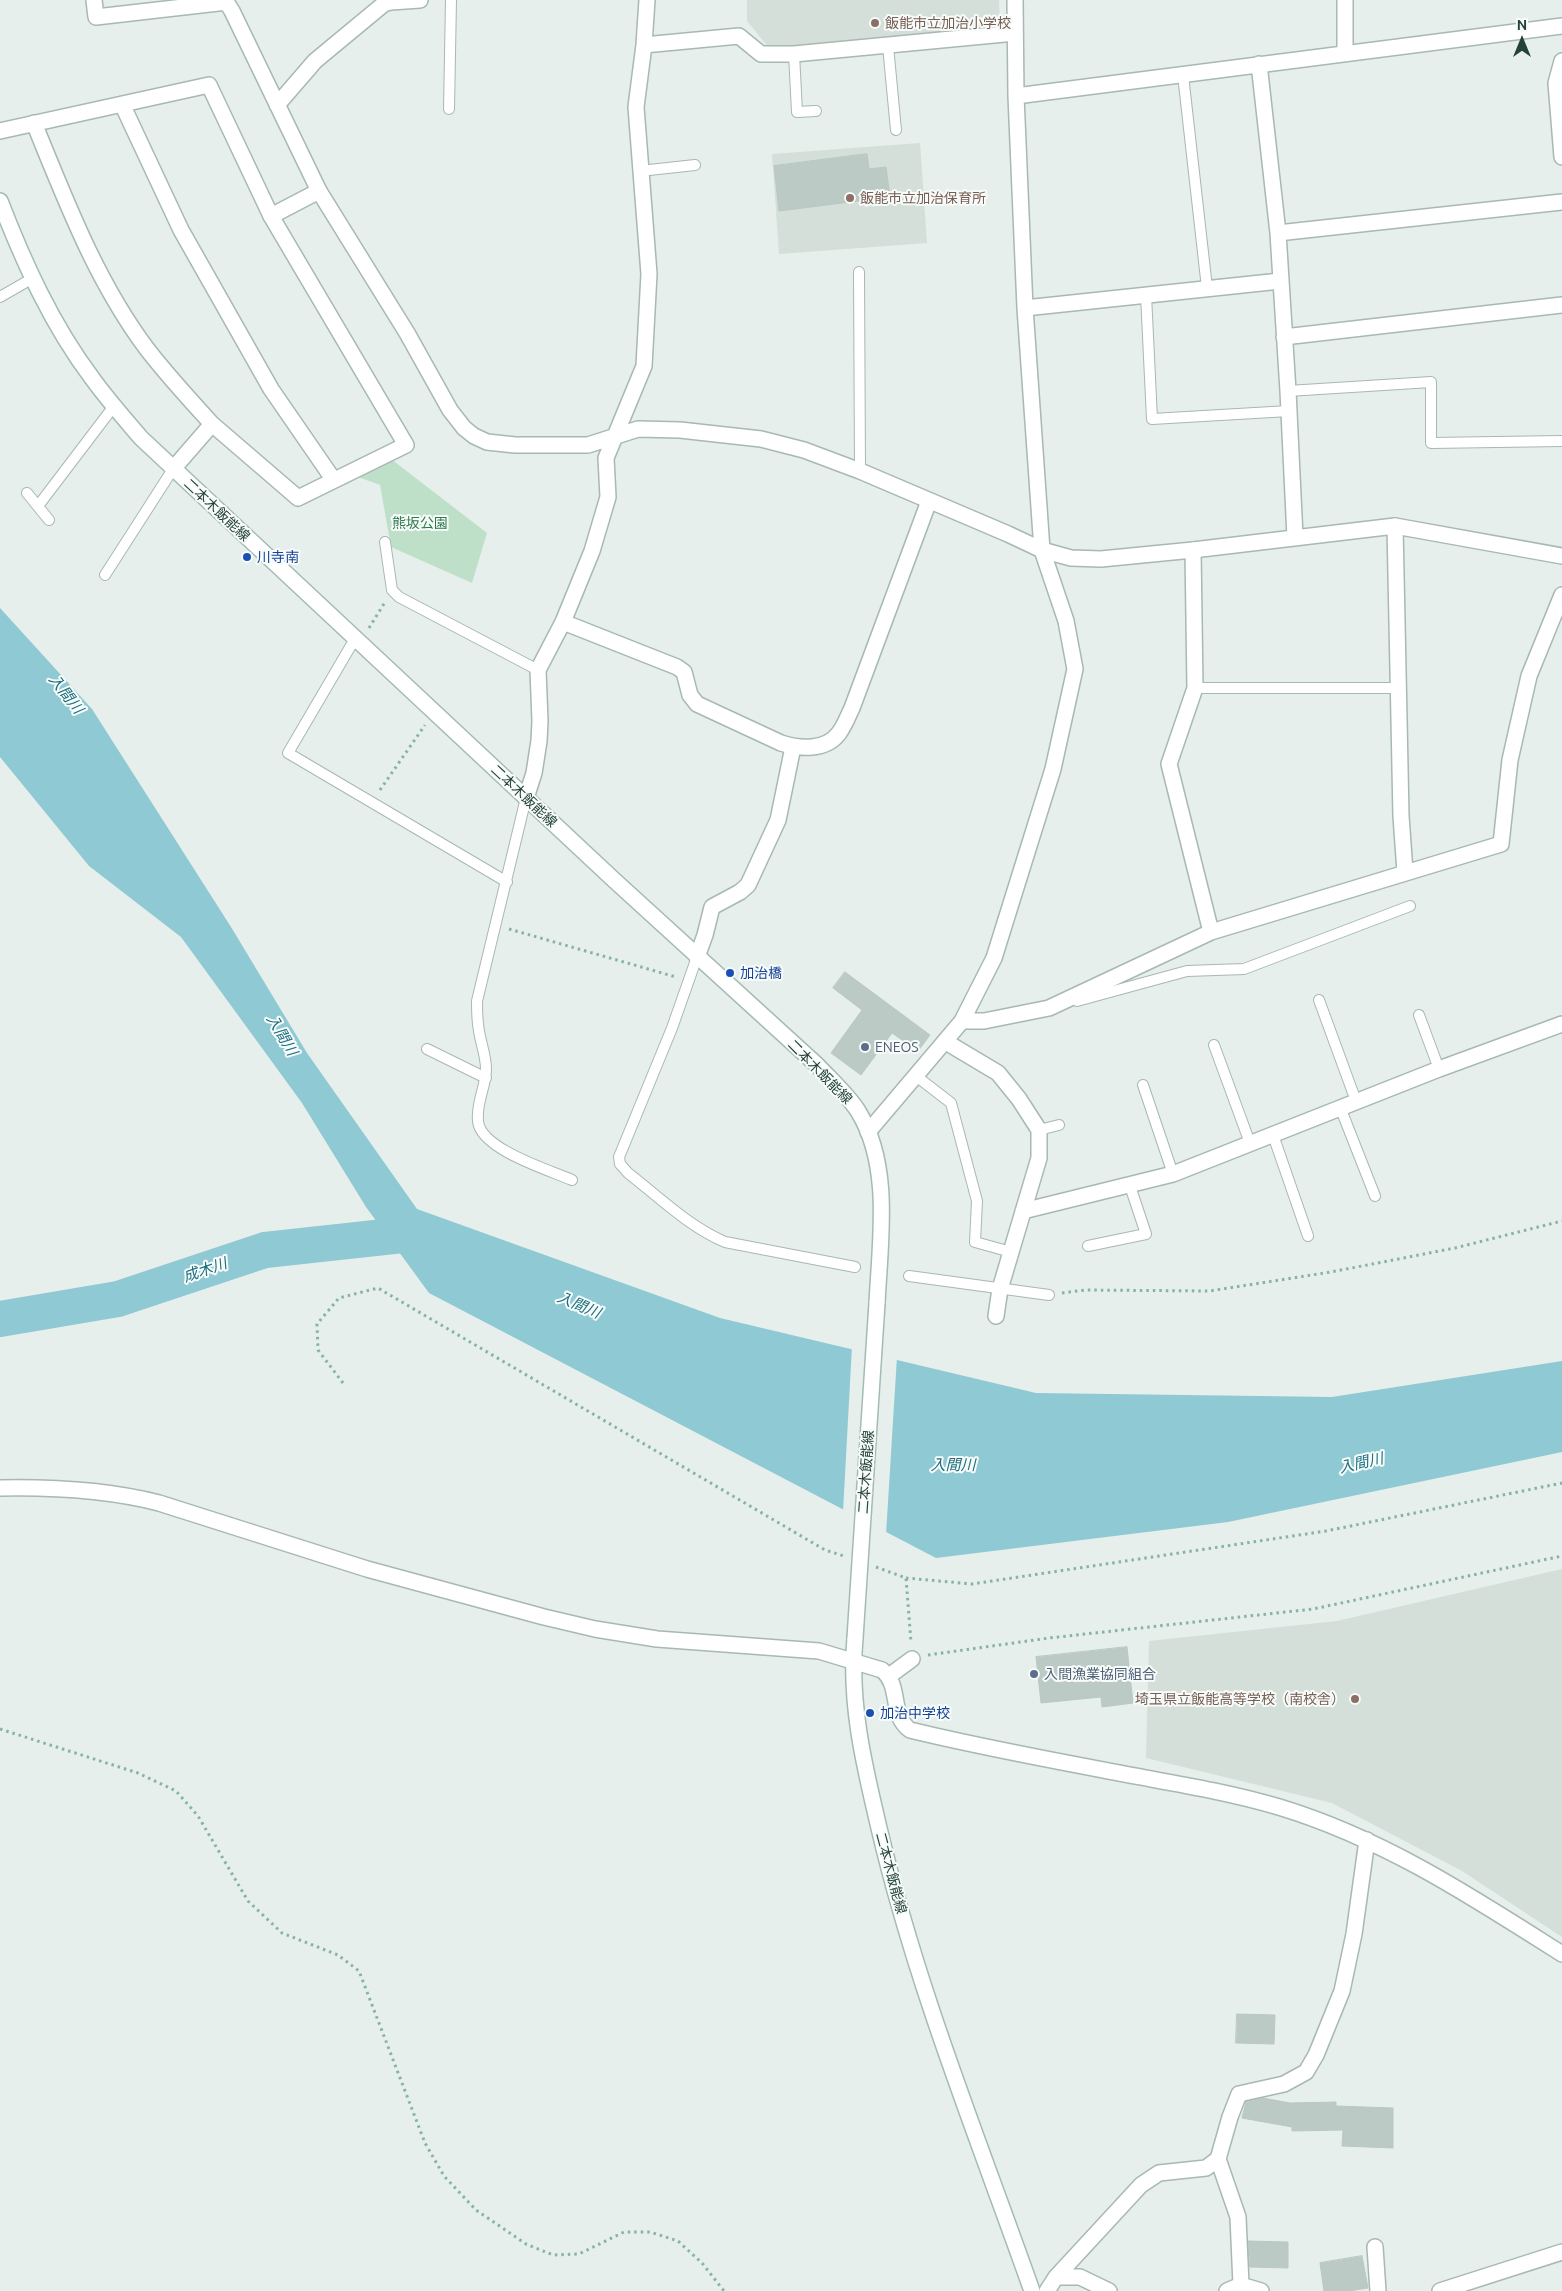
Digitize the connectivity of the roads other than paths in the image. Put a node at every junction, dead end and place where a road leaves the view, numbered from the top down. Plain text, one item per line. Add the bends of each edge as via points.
1 (94, 0) edge
2 (420, 0) edge
3 (451, 0) edge
4 (648, 0) edge
5 (1015, 0) edge
6 (1345, 0) edge
7 (226, 1) edge
8 (391, 1) edge
9 (1562, 26) edge
10 (1015, 33) junction
11 (644, 45) junction
12 (888, 46) junction
13 (1345, 53) junction
14 (794, 54) junction
15 (1562, 61) edge
16 (1259, 64) junction
17 (1183, 75) junction
18 (1559, 82) edge
19 (1016, 96) junction
20 (122, 104) junction
21 (277, 105) junction
22 (449, 109) dead end
23 (816, 111) dead end
24 (34, 123) junction
25 (896, 130) dead end
26 (0, 132) edge
27 (1562, 156) edge
28 (696, 165) dead end
29 (640, 171) junction
30 (320, 191) junction
31 (0, 201) edge
32 (1562, 202) edge
33 (271, 216) junction
34 (1278, 233) junction
35 (858, 272) dead end
36 (33, 278) junction
37 (1280, 280) junction
38 (1206, 288) junction
39 (1146, 295) junction
40 (0, 297) edge
41 (1562, 305) edge
42 (1024, 308) junction
43 (1284, 336) junction
44 (1288, 392) junction
45 (114, 406) junction
46 (1289, 411) junction
47 (212, 424) junction
48 (615, 437) junction
49 (1562, 441) edge
50 (173, 469) junction
51 (860, 471) junction
52 (334, 479) junction
53 (27, 493) dead end
54 (929, 501) junction
55 (38, 506) junction
56 (49, 520) dead end
57 (1395, 526) junction
58 (1295, 537) junction
59 (384, 542) dead end
60 (1042, 550) junction
61 (1192, 550) junction
62 (1562, 556) edge
63 (105, 576) dead end
64 (1562, 595) edge
65 (563, 622) junction
66 (359, 639) junction
67 (538, 670) junction
68 (1195, 688) junction
69 (1400, 688) junction
70 (793, 747) junction
71 (526, 798) junction
72 (1405, 872) junction
73 (507, 882) junction
74 (1410, 906) dead end
75 (1211, 932) junction
76 (697, 957) junction
77 (1319, 1000) dead end
78 (1049, 1008) junction
79 (1419, 1015) dead end
80 (962, 1022) junction
81 (1562, 1024) edge
82 (946, 1042) junction
83 (1214, 1045) dead end
84 (427, 1049) dead end
85 (1439, 1069) junction
86 (916, 1076) junction
87 (486, 1078) junction
88 (1143, 1085) dead end
89 (1356, 1101) junction
90 (1340, 1107) junction
91 (1059, 1125) dead end
92 (1038, 1130) junction
93 (868, 1132) junction
94 (1273, 1135) junction
95 (1250, 1144) junction
96 (1173, 1174) junction
97 (572, 1180) dead end
98 (1130, 1186) junction
99 (1374, 1196) dead end
100 (1023, 1211) junction
101 (1308, 1236) dead end
102 (1088, 1246) dead end
103 (1011, 1252) junction
104 (855, 1267) dead end
105 (909, 1276) dead end
106 (1000, 1289) junction
107 (1049, 1295) road end
108 (996, 1316) dead end
109 (0, 1488) edge
110 (912, 1659) road end
111 (853, 1661) junction
112 (889, 1676) junction
113 (1367, 1840) junction
114 (1562, 1954) edge
115 (1218, 2159) junction
116 (1374, 2247) dead end
117 (1562, 2252) edge
118 (1056, 2277) junction
119 (1234, 2288) edge
120 (1032, 2291) edge
121 (1047, 2291) edge
122 (1109, 2291) edge
123 (1261, 2291) edge
124 (1378, 2291) edge
125 (1440, 2291) edge

1 - 7 street via 96,17
2 - 8 street
3 - 22 lane
4 - 11 street
5 - 10 street
6 - 13 street
7 - 21 street
8 - 21 street via 315,62
9 - 13 street
10 - 12 street
10 - 19 street
11 - 14 street via 739,36 761,54
11 - 29 street via 636,107
12 - 14 street
12 - 25 lane
13 - 16 street
14 - 23 lane via 797,112
15 - 18 street
16 - 17 street
16 - 34 street
17 - 19 street
17 - 38 lane
18 - 27 street
19 - 42 street
20 - 24 street
20 - 33 street via 209,85
20 - 52 street via 181,230 271,389
21 - 30 street
24 - 26 street
24 - 47 street via 98,270 146,348
28 - 29 lane
29 - 48 street via 649,274 644,366
30 - 33 street
30 - 48 street via 450,410 464,428 487,442 515,445 588,445
31 - 36 street, 二本木飯能線
32 - 34 street
33 - 52 street via 406,445
34 - 37 street
35 - 51 lane
36 - 40 lane
36 - 45 street, 二本木飯能線 via 74,352
37 - 38 street
37 - 43 street
38 - 39 street
39 - 42 street
39 - 46 lane via 1152,419
41 - 43 street
42 - 60 street
43 - 44 street
44 - 46 street
44 - 49 lane via 1431,382 1431,443
45 - 50 street, 二本木飯能線
45 - 55 lane
46 - 58 street
47 - 50 street
47 - 52 street via 298,498
48 - 51 street via 638,429 761,439 804,450
48 - 65 street via 606,458 608,497 604,516
50 - 63 lane
50 - 66 street, 二本木飯能線
51 - 54 street
53 - 55 lane
54 - 60 street
54 - 70 street via 839,734 827,743 810,748
55 - 56 lane
57 - 58 street
57 - 62 street
57 - 69 street
58 - 61 street
59 - 67 lane via 392,590 399,597
60 - 61 street via 1072,558 1101,559
60 - 80 street via 1066,621 1075,668 1053,769 1028,855 994,958
61 - 68 street
64 - 72 street via 1529,676 1510,760 1501,844
65 - 67 street
65 - 70 street via 676,667 684,672 690,695 697,704
66 - 71 street, 二本木飯能線
66 - 73 lane via 288,754
67 - 71 street via 539,741
68 - 69 lane
68 - 75 street via 1169,764
69 - 72 street
70 - 76 street via 779,814 770,838 748,885 712,907
71 - 73 lane
71 - 76 street, 二本木飯能線
72 - 75 street
73 - 87 lane via 477,1000
74 - 78 lane via 1244,969 1187,971
75 - 78 street
76 - 93 street, 二本木飯能線 via 817,1065 846,1095
76 - 104 lane via 620,1164 693,1225 725,1242
77 - 89 lane
78 - 80 street via 984,1021
79 - 85 lane
80 - 82 street
81 - 85 street
82 - 86 street
82 - 92 street via 998,1073
83 - 95 lane
84 - 87 lane
85 - 89 street
86 - 93 street
86 - 103 lane via 951,1103 976,1201 975,1242
87 - 97 lane via 478,1101 478,1123 486,1139 519,1158
88 - 96 lane
89 - 90 street
90 - 94 street
90 - 99 lane
91 - 92 lane
92 - 100 street via 1039,1158
93 - 111 street, 二本木飯能線, bridge via 877,1161 880,1187 877,1302
94 - 95 street
94 - 101 lane
95 - 96 street
96 - 98 street
98 - 100 street
98 - 102 lane via 1146,1234
100 - 103 street
103 - 106 street
105 - 106 lane
106 - 107 lane
106 - 108 street
109 - 111 street via 75,1490 132,1496 367,1569 595,1628 657,1639 819,1651
110 - 112 street
111 - 112 street via 882,1670
111 - 120 street, 二本木飯能線 via 860,1744 899,1904 936,2022
112 - 113 street via 894,1685 902,1725 910,1730 1278,1806
113 - 114 street via 1460,1889
113 - 115 street via 1354,1934 1342,1991 1316,2055 1306,2072 1284,2084 1239,2094
115 - 118 street via 1206,2168 1159,2173 1141,2185
115 - 119 street via 1238,2217
116 - 124 street
117 - 125 street
118 - 121 street
118 - 122 street via 1080,2277
119 - 123 street

